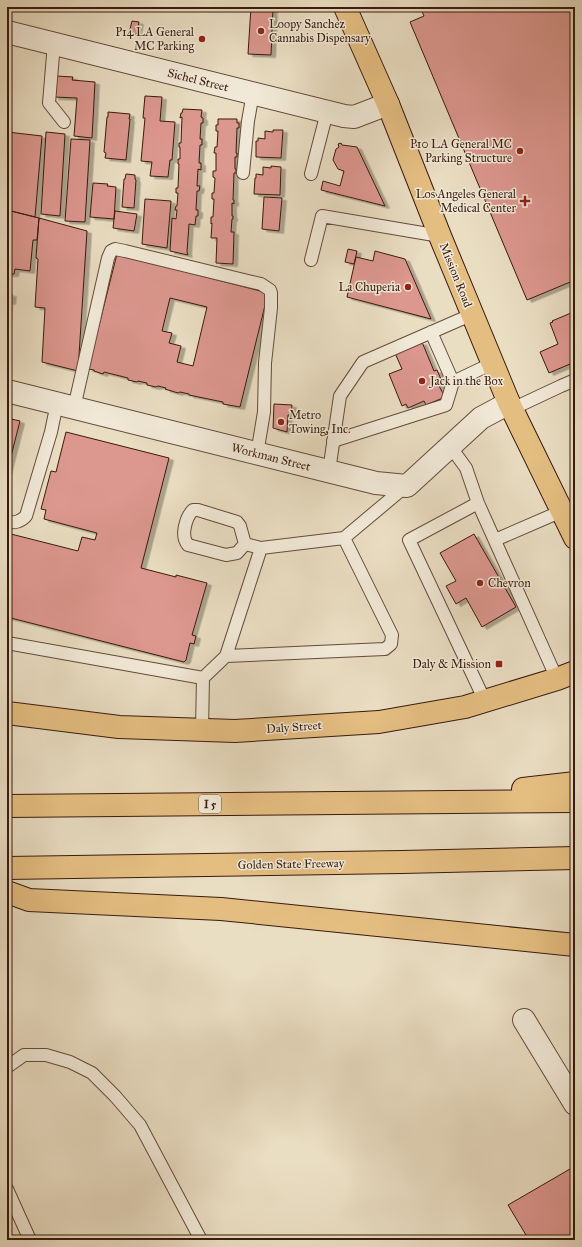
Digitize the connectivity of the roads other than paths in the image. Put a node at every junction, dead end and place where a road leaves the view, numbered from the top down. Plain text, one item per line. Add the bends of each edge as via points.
1 (345, 7) edge
2 (7, 32) edge
3 (54, 44) junction
4 (252, 93) junction
5 (388, 104) junction
6 (327, 112) junction
7 (64, 122) dead end
8 (243, 173) dead end
9 (311, 174) dead end
10 (440, 236) junction
11 (310, 260) dead end
12 (472, 314) junction
13 (431, 332) junction
14 (493, 363) junction
15 (575, 380) edge
16 (453, 382) junction
17 (7, 391) edge
18 (65, 406) junction
19 (511, 406) junction
20 (333, 440) junction
21 (450, 446) junction
22 (257, 454) junction
23 (328, 471) junction
24 (407, 486) junction
25 (478, 503) junction
26 (562, 511) junction
27 (7, 522) edge
28 (344, 538) junction
29 (575, 538) edge
30 (495, 540) junction
31 (245, 544) junction
32 (261, 548) junction
33 (7, 643) edge
34 (226, 656) junction
35 (566, 676) edge
36 (203, 678) junction
37 (485, 701) junction
38 (7, 714) edge
39 (202, 730) junction
40 (575, 783) edge
41 (575, 801) edge
42 (414, 803) junction
43 (7, 806) edge
44 (575, 858) edge
45 (7, 868) edge
46 (7, 892) edge
47 (575, 945) edge
48 (524, 1020) dead end
49 (7, 1067) edge
50 (575, 1104) edge
51 (7, 1189) edge
52 (30, 1240) edge
53 (201, 1240) edge

1 - 5 main road, Mission Road
2 - 3 street, Sichel Street
3 - 4 street, Sichel Street
3 - 7 lane via 49,103
4 - 6 street, Sichel Street
4 - 8 lane
5 - 6 street, Sichel Street via 354,117
5 - 10 main road, Mission Road
6 - 9 lane
10 - 11 lane via 322,216
10 - 12 main road, Mission Road
12 - 13 lane
12 - 14 main road, Mission Road
13 - 16 lane
13 - 20 lane via 363,362 340,396
14 - 16 lane
14 - 19 main road, Mission Road
15 - 19 lane
16 - 20 lane via 446,405
17 - 18 street, Workman Street
18 - 22 street, Workman Street
18 - 22 lane via 111,251 125,251 261,284 270,290 271,308 265,363 264,412
18 - 27 lane via 50,432 26,516 21,521
19 - 21 street via 481,418
19 - 26 main road, Mission Road
20 - 23 lane
21 - 24 street
21 - 25 lane via 466,468
22 - 23 street, Workman Street
23 - 24 street, Workman Street via 376,483
24 - 28 lane
25 - 30 lane
25 - 37 lane via 409,540
26 - 29 main road, Mission Road
26 - 30 lane
28 - 32 lane
28 - 34 lane via 392,635 390,644 385,649
30 - 35 lane
31 - 31 lane via 237,522 198,510 189,515 184,536 188,545 226,555 237,553
31 - 32 lane
32 - 34 lane
33 - 36 lane
34 - 36 lane
35 - 37 main road, Daly Street
36 - 39 lane
37 - 39 main road, Daly Street via 379,722 235,731
38 - 39 main road, Daly Street via 120,727
40 - 42 main road
41 - 42 main road, I 5
42 - 43 main road, I 5
44 - 45 main road, Golden State Freeway
46 - 47 main road via 29,900 221,909
48 - 50 street
49 - 53 lane via 24,1056 46,1055 70,1062 92,1073 140,1125
51 - 52 lane

